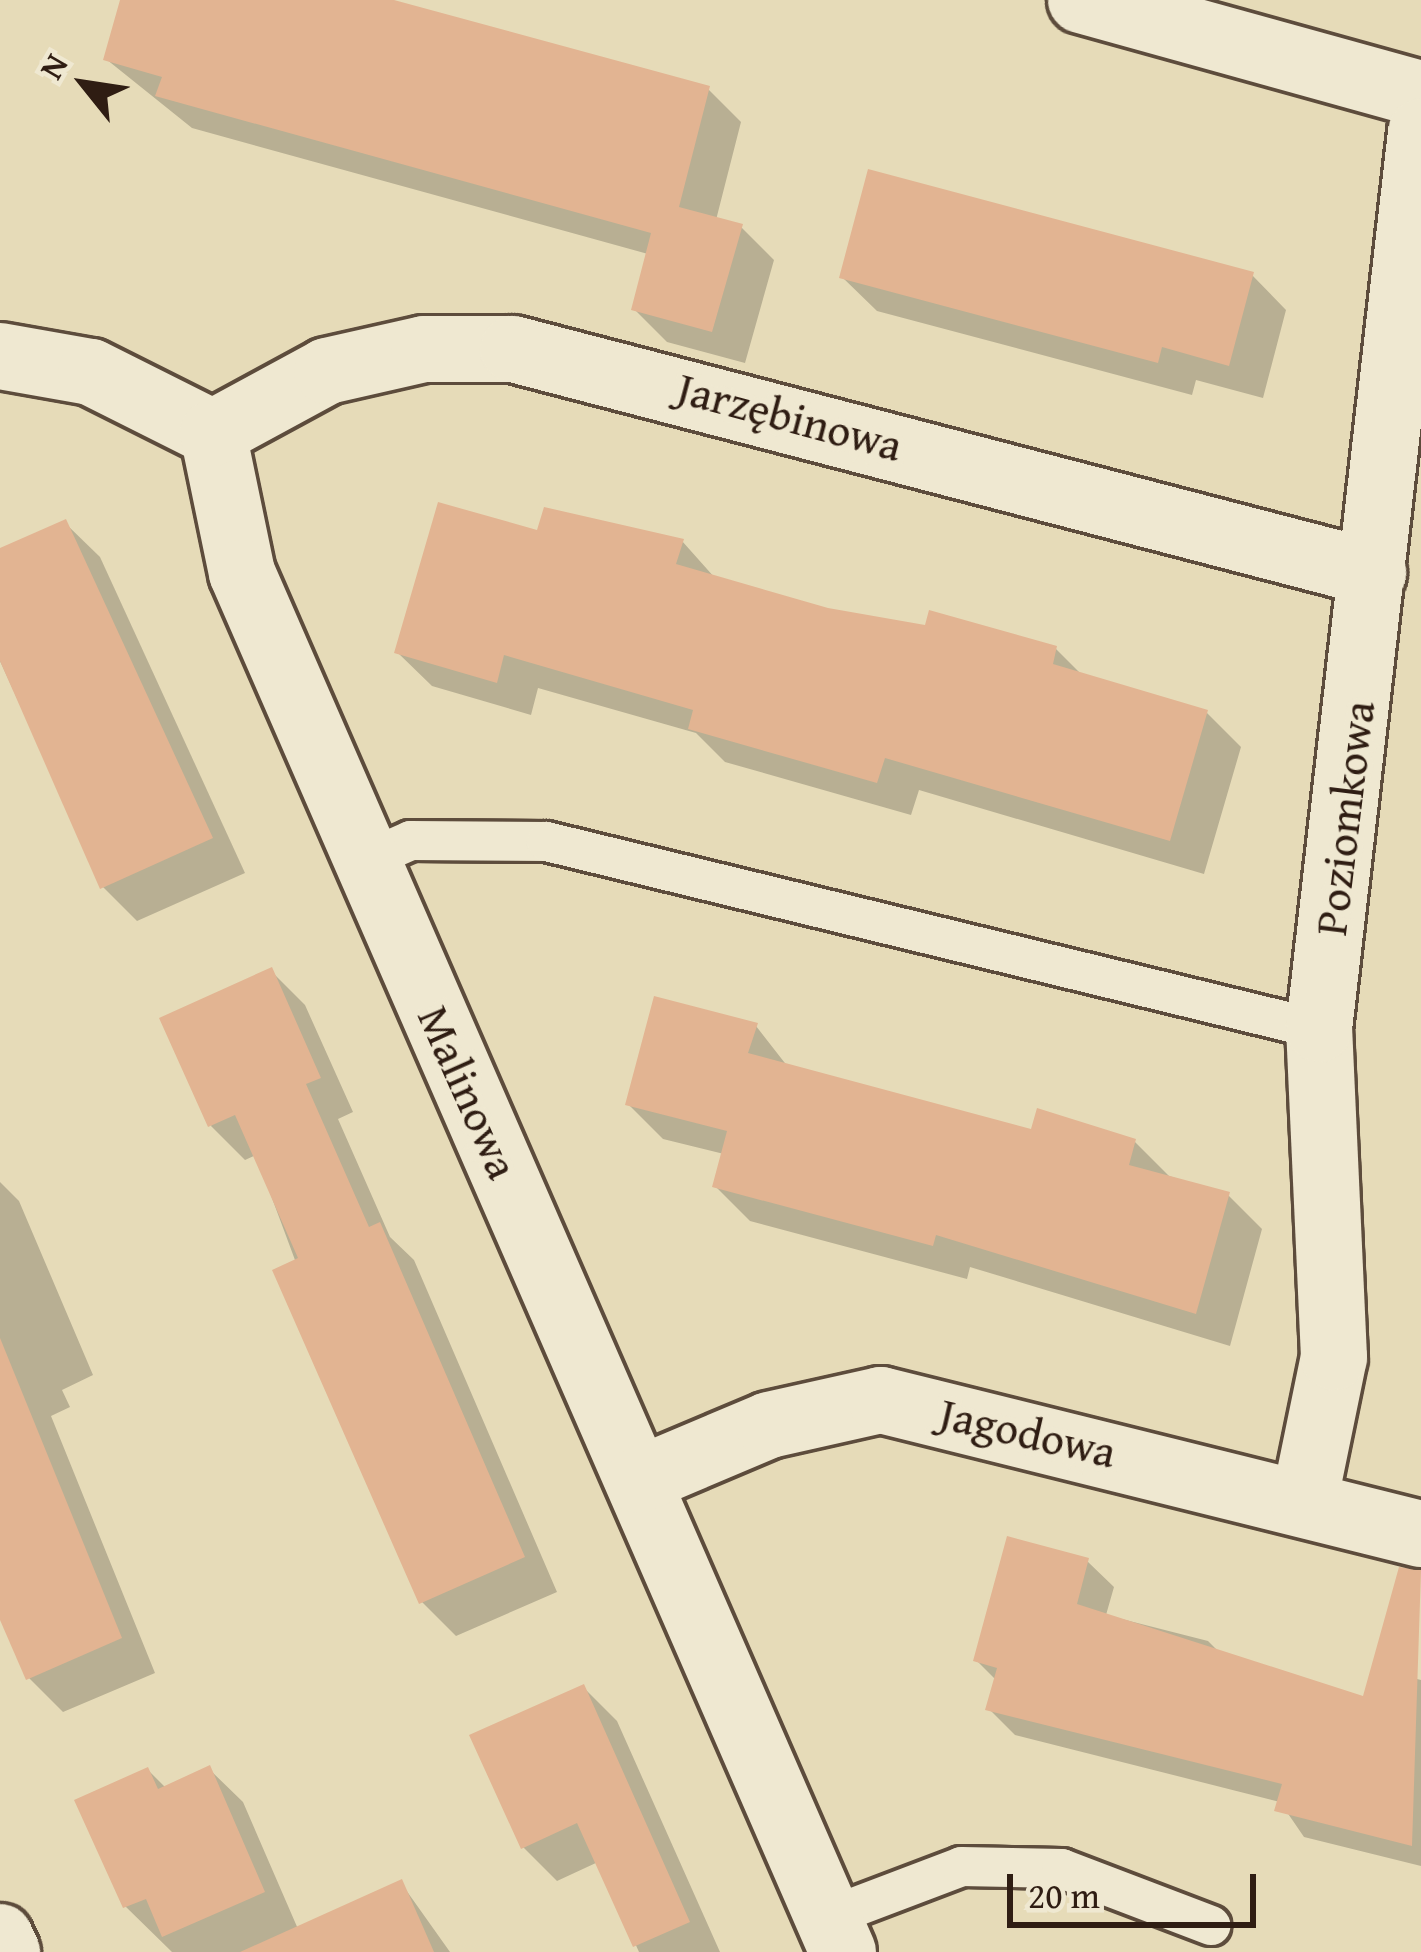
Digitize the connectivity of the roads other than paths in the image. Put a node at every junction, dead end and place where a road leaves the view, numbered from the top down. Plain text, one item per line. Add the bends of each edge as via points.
1 (1081, 0) edge
2 (1421, 94) edge
3 (1421, 132) edge
4 (0, 356) edge
5 (213, 434) junction
6 (1373, 573) junction
7 (367, 859) junction
8 (1319, 1028) junction
9 (639, 1480) junction
10 (1304, 1503) junction
11 (1421, 1534) edge
12 (1210, 1925) dead end
13 (835, 1934) edge
14 (0, 1936) edge
15 (7, 1952) edge

1 - 2 street
3 - 6 street, Poziomkowa
4 - 5 street via 91,372
5 - 6 street, Jarzębinowa via 327,371 424,350 513,349
5 - 7 street, Malinowa via 242,573
6 - 8 street, Poziomkowa
7 - 8 lane via 410,840 546,841
7 - 9 street, Malinowa
8 - 10 street, Poziomkowa via 1334,1357
9 - 10 street, Jagodowa via 769,1425 881,1400
9 - 13 street, Malinowa
10 - 11 street, Jagodowa
12 - 13 lane via 1061,1868 961,1866
14 - 15 street

